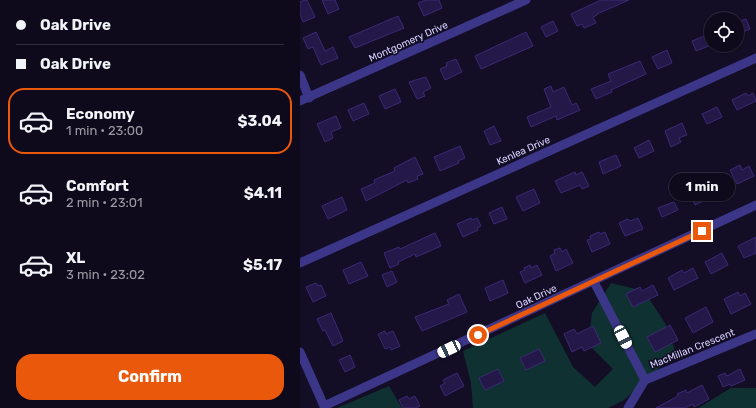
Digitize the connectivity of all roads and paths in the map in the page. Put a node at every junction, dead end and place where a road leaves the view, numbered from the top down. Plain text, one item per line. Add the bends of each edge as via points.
1 (526, 0) edge
2 (756, 58) edge
3 (300, 75) edge
4 (309, 98) junction
5 (300, 101) edge
6 (756, 205) edge
7 (300, 263) edge
8 (594, 282) junction
9 (756, 334) edge
10 (300, 352) edge
11 (645, 380) junction
12 (324, 407) edge
13 (628, 408) edge

1 - 4 street, Montgomery Drive
2 - 7 street, Kenlea Drive
3 - 4 street
4 - 5 street, Montgomery Drive
6 - 8 street, Oak Drive
8 - 11 street
8 - 12 street, Oak Drive
9 - 11 street, MacMillan Crescent
10 - 12 street
11 - 13 street, MacMillan Crescent

